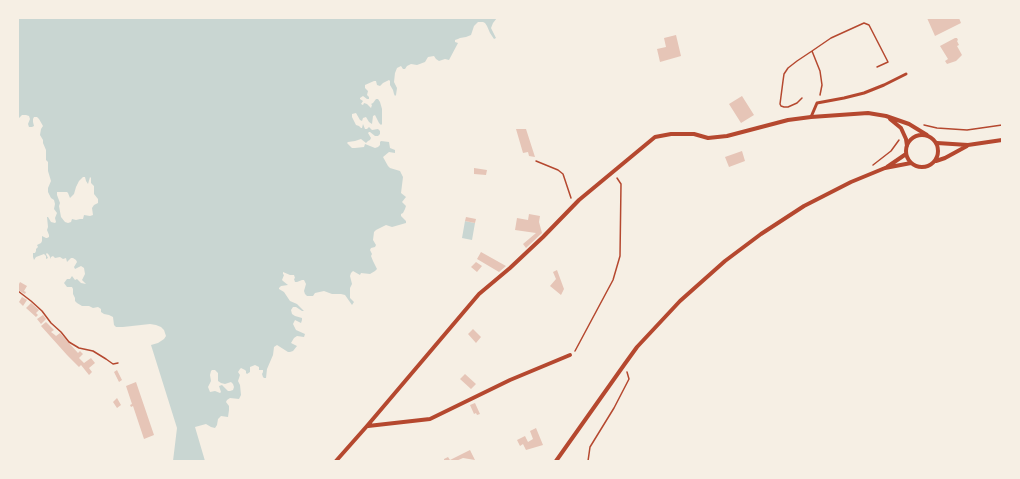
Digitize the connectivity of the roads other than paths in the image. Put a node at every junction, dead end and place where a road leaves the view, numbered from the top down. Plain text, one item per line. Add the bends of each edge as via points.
1 (906, 74) dead end
2 (886, 116) junction
3 (811, 117) junction
4 (927, 136) junction
5 (1002, 140) edge
6 (937, 143) junction
7 (968, 145) junction
8 (907, 147) junction
9 (906, 154) junction
10 (935, 162) junction
11 (911, 163) junction
12 (885, 168) junction
13 (570, 356) road end
14 (367, 426) junction
15 (336, 461) edge
16 (556, 461) edge

1 - 3 lane via 864,93 817,103
2 - 3 street via 868,113
2 - 4 street via 913,126
2 - 8 street via 901,128
3 - 14 street via 788,120 727,136 708,138 694,134 671,134 655,137 579,200 510,268 478,294
4 - 6 street
4 - 8 street via 912,138
5 - 7 street
6 - 7 street
6 - 10 street via 939,153
7 - 10 street
8 - 9 street
9 - 11 street
9 - 12 street
10 - 11 street via 920,168
11 - 12 street
12 - 16 street via 804,206 725,260 680,301 624,364
13 - 14 street via 510,380 430,419
14 - 15 street

